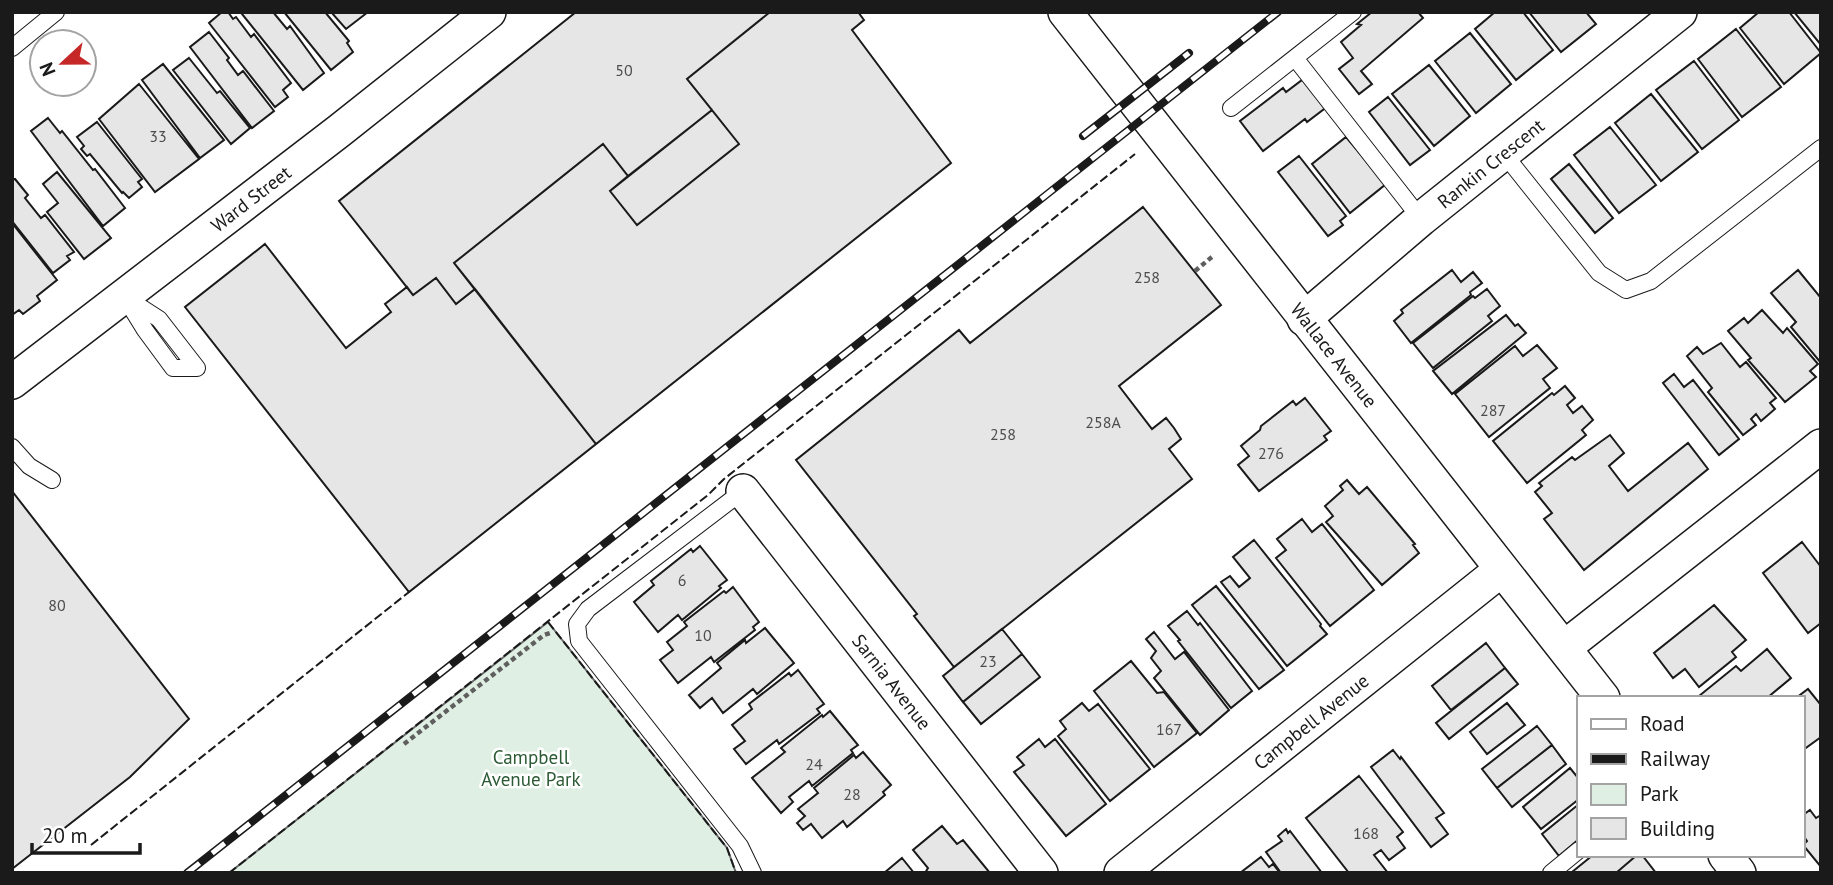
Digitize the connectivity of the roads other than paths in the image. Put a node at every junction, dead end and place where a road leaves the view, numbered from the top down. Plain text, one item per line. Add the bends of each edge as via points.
1 (56, 12) edge
2 (489, 12) edge
3 (1065, 12) edge
4 (1353, 12) edge
5 (1681, 12) edge
6 (12, 48) edge
7 (1295, 58) junction
8 (1231, 108) dead end
9 (1821, 148) edge
10 (1504, 154) junction
11 (1421, 219) junction
12 (124, 296) junction
13 (1304, 319) junction
14 (12, 382) edge
15 (1821, 446) edge
16 (12, 447) edge
17 (52, 480) dead end
18 (743, 491) joint
19 (1501, 570) junction
20 (1564, 647) junction
21 (1601, 696) edge
22 (1577, 852) edge
23 (1727, 857) edge
24 (753, 873) edge
25 (1041, 873) edge
26 (1121, 873) edge
27 (1551, 873) edge
28 (1739, 873) edge

1 - 6 lane
2 - 12 street, Ward Street
3 - 13 street, Wallace Avenue
4 - 7 lane
5 - 10 street, Rankin Crescent
7 - 8 lane
7 - 11 lane
9 - 10 lane via 1651,281 1626,290 1599,273
10 - 11 street, Rankin Crescent
11 - 13 street, Rankin Crescent
12 - 12 lane via 173,368 197,368 159,319
12 - 14 street, Ward Street
13 - 19 street, Wallace Avenue
15 - 20 street
16 - 17 lane via 29,466
18 - 24 lane via 588,610 577,624 579,641 740,846
18 - 25 street, Sarnia Avenue
19 - 20 street, Wallace Avenue
19 - 26 street, Campbell Avenue
20 - 21 street, Wallace Avenue
22 - 27 lane
23 - 28 street

